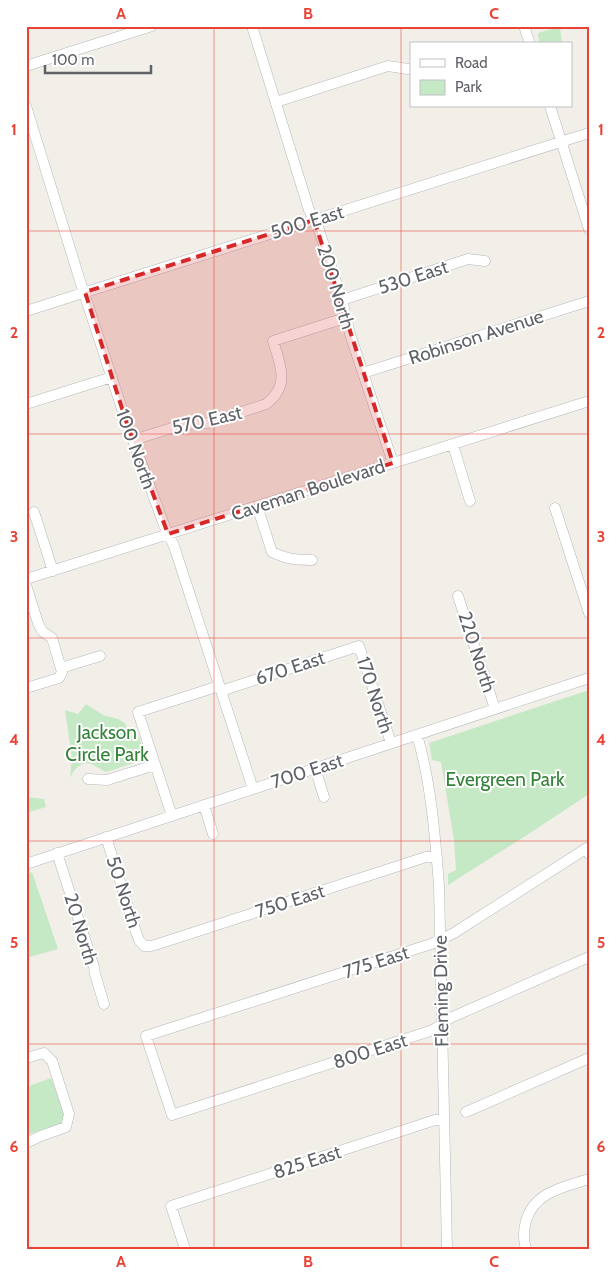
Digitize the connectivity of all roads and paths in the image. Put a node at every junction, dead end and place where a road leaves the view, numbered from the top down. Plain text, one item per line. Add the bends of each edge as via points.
1 (152, 26) edge
2 (252, 26) edge
3 (524, 26) edge
4 (529, 42) edge
5 (26, 66) edge
6 (408, 69) dead end
7 (276, 102) junction
8 (26, 106) edge
9 (551, 108) edge
10 (589, 133) edge
11 (561, 142) junction
12 (314, 220) junction
13 (589, 229) edge
14 (485, 261) dead end
15 (84, 292) junction
16 (342, 300) junction
17 (589, 301) edge
18 (26, 311) edge
19 (345, 318) junction
20 (363, 373) junction
21 (112, 377) junction
22 (589, 402) edge
23 (26, 404) edge
24 (133, 440) junction
25 (452, 444) junction
26 (393, 463) junction
27 (470, 501) dead end
28 (257, 506) junction
29 (555, 508) dead end
30 (34, 512) dead end
31 (168, 534) junction
32 (312, 560) dead end
33 (53, 571) junction
34 (26, 579) edge
35 (26, 585) edge
36 (458, 596) dead end
37 (589, 613) edge
38 (360, 646) joint
39 (100, 656) dead end
40 (61, 670) junction
41 (589, 678) edge
42 (26, 688) edge
43 (220, 688) junction
44 (495, 709) junction
45 (417, 735) junction
46 (391, 743) junction
47 (156, 765) junction
48 (315, 768) junction
49 (88, 779) dead end
50 (253, 789) junction
51 (324, 798) dead end
52 (204, 805) junction
53 (172, 816) junction
54 (213, 834) dead end
55 (106, 837) junction
56 (588, 851) edge
57 (58, 853) junction
58 (437, 857) junction
59 (26, 864) edge
60 (440, 940) junction
61 (144, 946) joint
62 (589, 957) edge
63 (104, 1004) dead end
64 (441, 1024) junction
65 (26, 1058) edge
66 (589, 1058) edge
67 (466, 1112) dead end
68 (172, 1115) joint
69 (444, 1120) junction
70 (26, 1143) edge
71 (589, 1179) edge
72 (185, 1249) edge
73 (447, 1249) edge
74 (526, 1249) edge

1 - 5 street
2 - 7 street, 200 North
3 - 4 street
6 - 7 street via 388,66
7 - 12 street, 200 North
8 - 15 street, 100 North
9 - 11 street
10 - 11 street, 500 East
11 - 12 street, 500 East
11 - 13 street
12 - 15 street, 500 East
12 - 16 street, 200 North
14 - 16 street, 530 East via 468,259
15 - 18 street, 500 East
15 - 21 street, 100 North
16 - 19 street, 200 North
17 - 20 street, Robinson Avenue
19 - 20 street, 200 North
19 - 24 street, 570 East via 273,341 282,374 281,384 266,404 208,423 185,424
20 - 26 street, 200 North
21 - 23 street
21 - 24 street, 100 North
22 - 25 street, Caveman Boulevard
24 - 31 street, 100 North
25 - 26 street, Caveman Boulevard
25 - 27 street
26 - 28 street, Caveman Boulevard
28 - 31 street, Caveman Boulevard
28 - 32 street via 272,552 284,558
29 - 37 street
30 - 33 street
31 - 33 street, Caveman Boulevard
31 - 43 street, 100 North
33 - 34 street, Caveman Boulevard
35 - 40 street via 38,623 42,631 52,638
36 - 44 street, 220 North
38 - 43 street, 670 East
38 - 46 street, 170 North
39 - 40 street
40 - 42 street via 59,678
41 - 44 street, 700 East
43 - 47 street, 670 East via 138,712
43 - 50 street, 100 North
44 - 45 street, 700 East
45 - 46 street, 700 East
45 - 58 street, Fleming Drive
46 - 48 street, 700 East
47 - 49 street via 107,780
47 - 53 street
48 - 50 street, 700 East
48 - 51 street
50 - 52 street, 700 East
52 - 53 street, 700 East
52 - 54 street
53 - 55 street, 700 East
55 - 57 street, 700 East
55 - 61 street, 50 North via 136,932
56 - 60 street, 775 East
57 - 59 street, 700 East
57 - 63 street, 20 North
58 - 60 street, Fleming Drive
58 - 61 street, 750 East via 426,857
60 - 64 street, Fleming Drive
60 - 68 street, 775 East via 146,1036
62 - 64 street, 800 East
64 - 68 street, 800 East via 433,1030
64 - 69 street, Fleming Drive
65 - 70 street via 44,1053 52,1061 69,1114 66,1126
66 - 67 street
69 - 72 street, 825 East via 435,1120 171,1206
69 - 73 street, Fleming Drive
71 - 74 street via 550,1192 536,1203 525,1224

